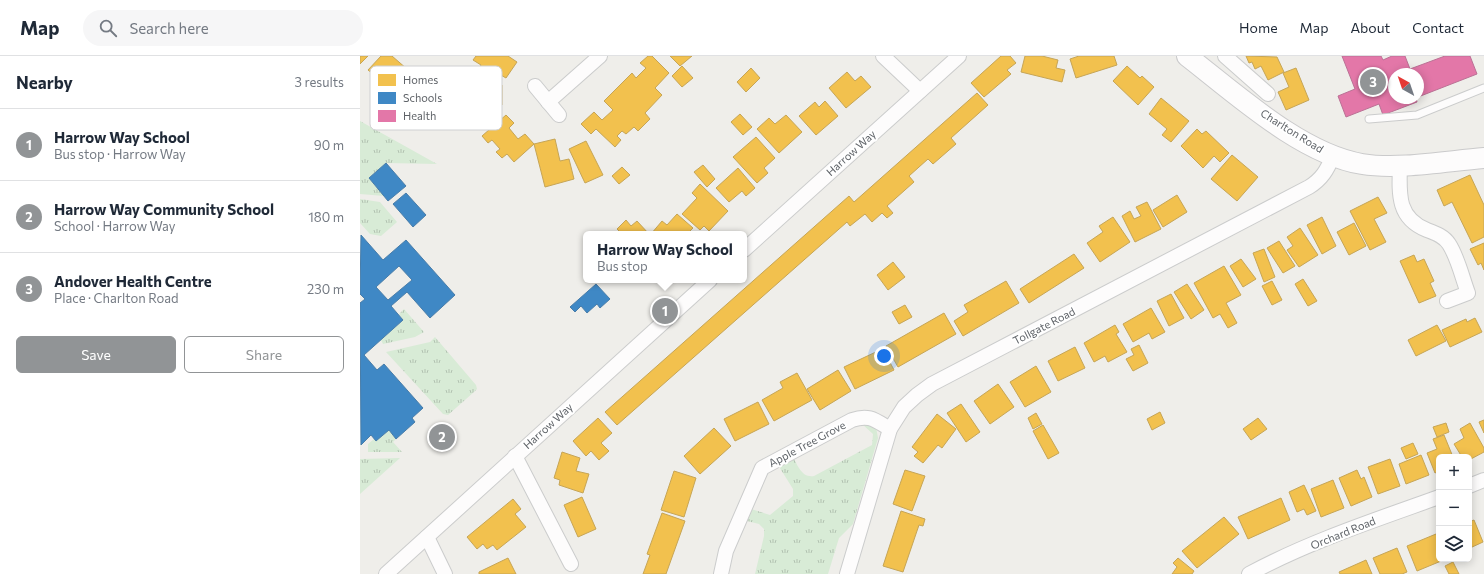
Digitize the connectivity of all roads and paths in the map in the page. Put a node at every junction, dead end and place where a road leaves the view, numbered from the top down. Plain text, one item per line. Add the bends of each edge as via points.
1 (600, 56) edge
2 (883, 56) edge
3 (959, 56) edge
4 (1187, 56) edge
5 (1225, 56) edge
6 (535, 86) dead end
7 (1484, 88) edge
8 (920, 91) junction
9 (1268, 94) dead end
10 (548, 102) junction
11 (559, 115) dead end
12 (1369, 119) dead end
13 (1333, 156) junction
14 (1484, 158) edge
15 (1400, 165) junction
16 (747, 247) edge
17 (707, 283) edge
18 (1447, 301) dead end
19 (890, 429) junction
20 (515, 456) junction
21 (1484, 480) edge
22 (1472, 485) edge
23 (1436, 498) edge
24 (427, 537) junction
25 (571, 564) dead end
26 (386, 574) edge
27 (445, 574) edge
28 (721, 574) edge
29 (847, 574) edge
30 (1249, 574) edge

1 - 10 street
2 - 8 street
3 - 8 street, Harrow Way
4 - 13 street, Charlton Road via 1281,127
5 - 9 street
6 - 10 street
7 - 12 lane via 1417,114
8 - 16 street, Harrow Way
10 - 11 street
13 - 15 street, Charlton Road via 1362,164
13 - 19 street, Tollgate Road via 1318,182 932,384 904,407
14 - 15 street, Charlton Road
15 - 18 street via 1403,209 1407,218 1449,244 1468,293
17 - 20 street, Harrow Way
19 - 28 street, Apple Tree Grove via 870,418 852,420 762,468 726,552
19 - 29 street, Tollgate Road
20 - 24 street, Harrow Way
20 - 25 street
21 - 22 street
23 - 30 street, Orchard Road via 1322,541
24 - 26 street, Harrow Way
24 - 27 street

